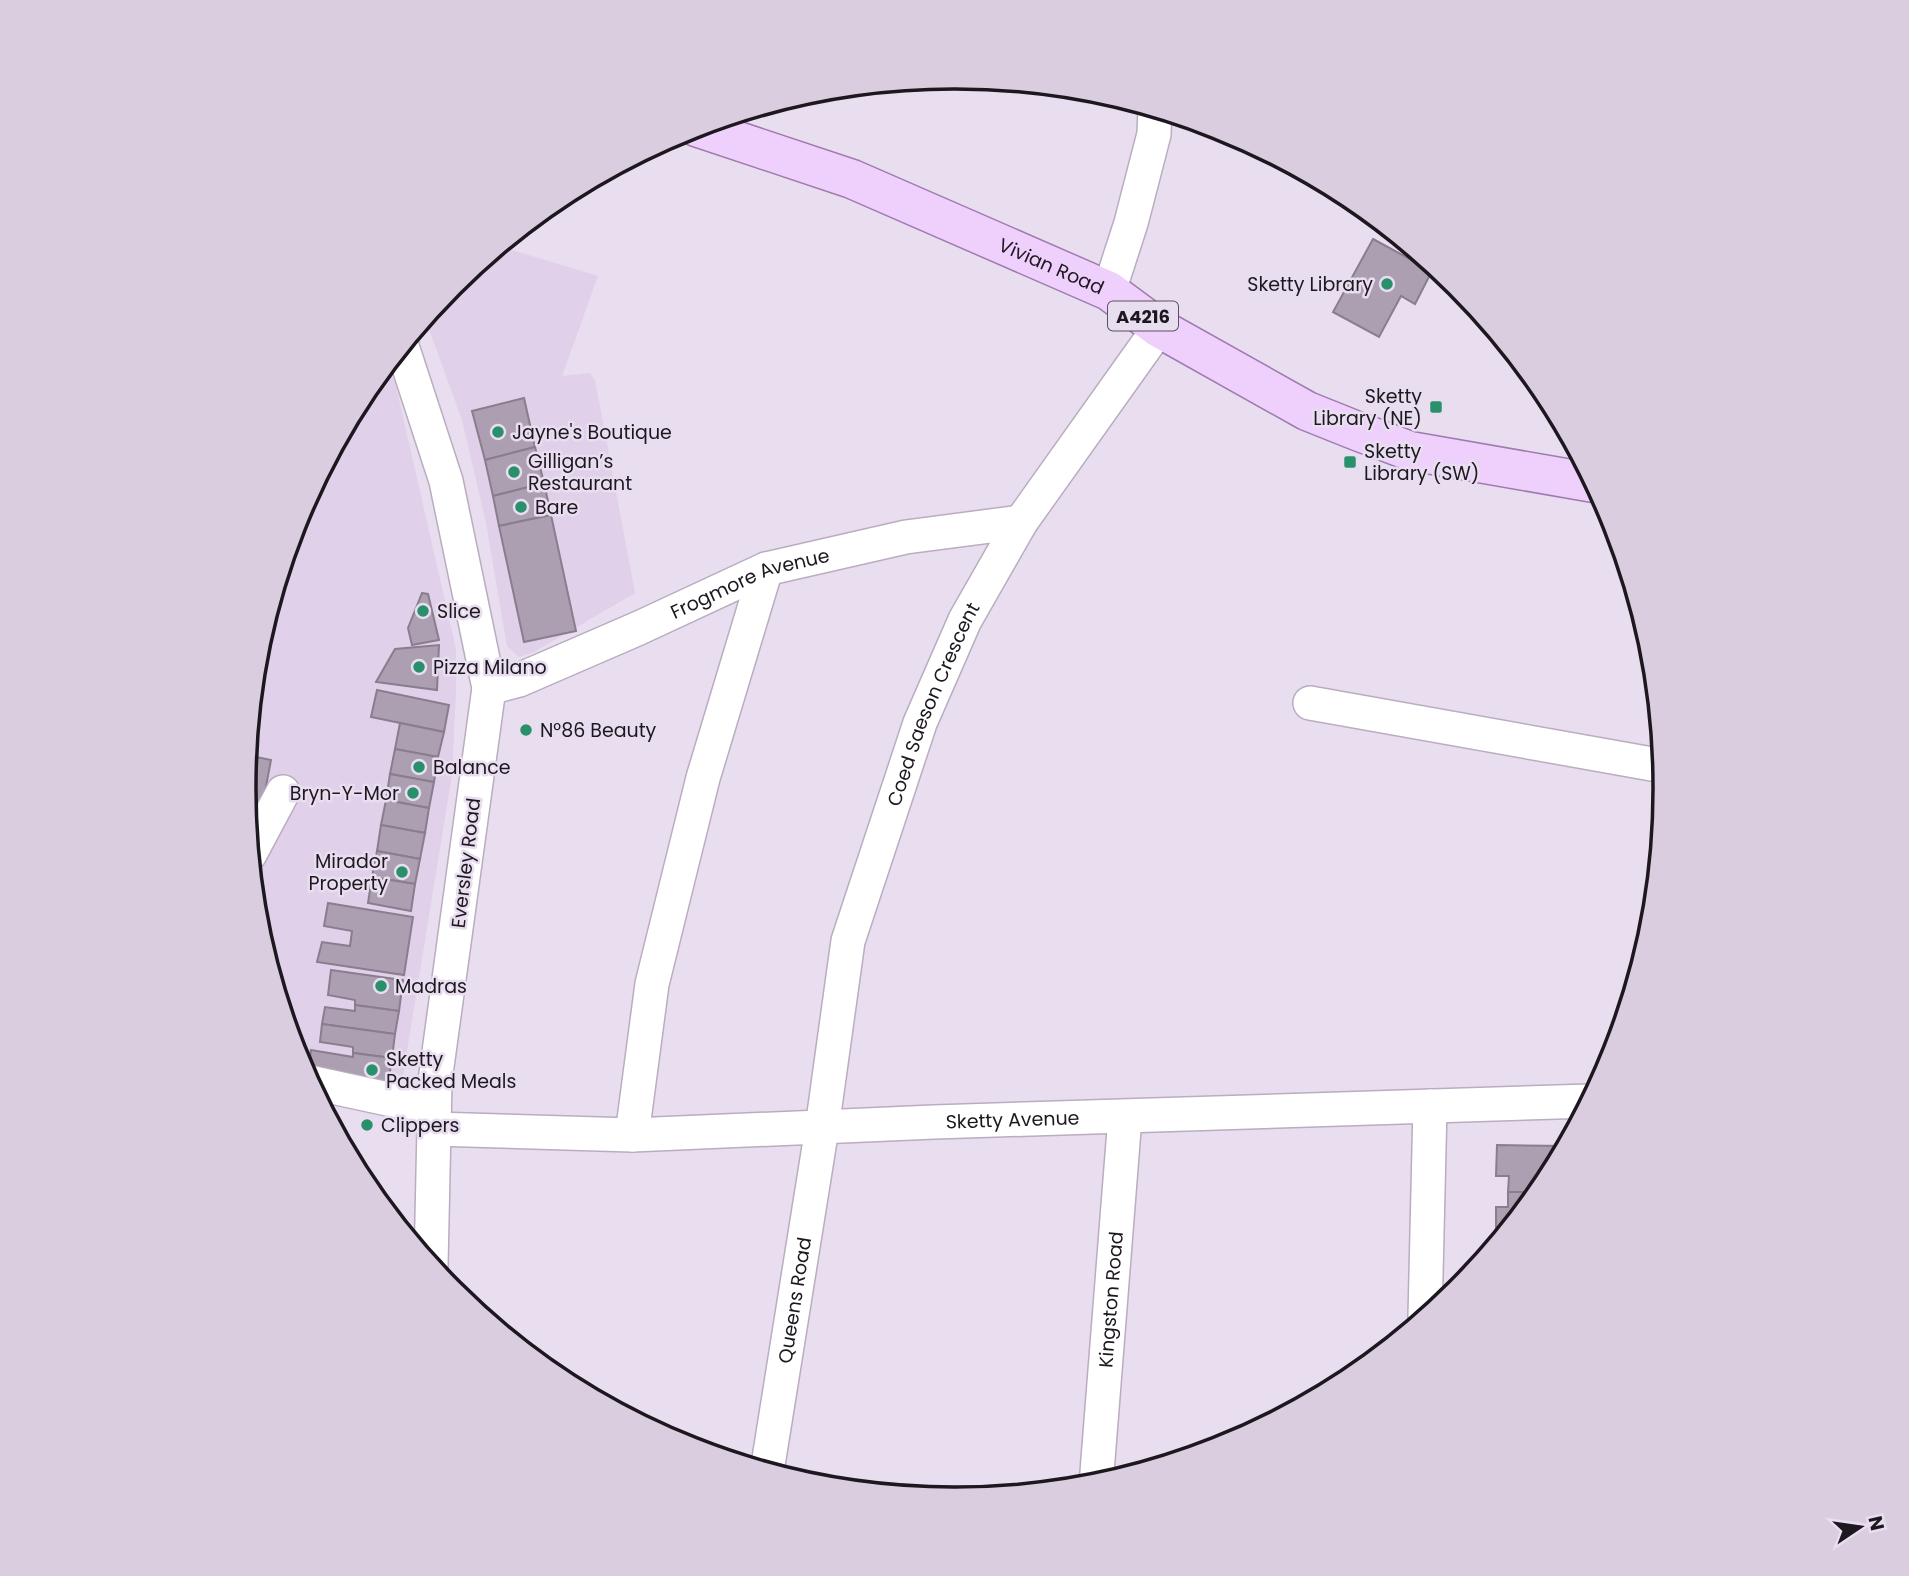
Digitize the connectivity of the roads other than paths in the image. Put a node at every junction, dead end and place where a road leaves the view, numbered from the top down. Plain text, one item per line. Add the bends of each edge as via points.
1 (1155, 119) edge
2 (713, 132) edge
3 (1109, 291) junction
4 (1159, 328) junction
5 (405, 356) edge
6 (1582, 481) edge
7 (1021, 522) junction
8 (766, 569) junction
9 (489, 688) junction
10 (1310, 703) dead end
11 (1652, 764) edge
12 (283, 792) dead end
13 (258, 840) edge
14 (323, 1086) edge
15 (1579, 1101) edge
16 (1430, 1107) junction
17 (1125, 1117) junction
18 (434, 1119) junction
19 (822, 1128) junction
20 (632, 1135) junction
21 (431, 1251) edge
22 (1425, 1304) edge
23 (769, 1461) edge
24 (1097, 1472) edge

1 - 3 street via 1131,223
2 - 3 main road, Vivian Road / A4216 via 852,178
3 - 4 main road, Vivian Road / A4216
4 - 6 main road, Vivian Road / A4216 via 1307,411 1357,432 1410,451
4 - 7 street, Coed Saeson Crescent
5 - 9 street, Eversley Road via 446,481
7 - 8 street, Frogmore Avenue via 906,537
7 - 19 street, Coed Saeson Crescent via 965,620 907,761 848,941
8 - 9 street, Frogmore Avenue via 519,680
8 - 20 street via 703,778 652,984
9 - 18 street, Eversley Road via 435,1081
10 - 11 street
12 - 13 street
14 - 18 street, Sketty Avenue
15 - 16 street, Sketty Avenue
16 - 17 street, Sketty Avenue
16 - 22 street
17 - 19 street, Sketty Avenue
17 - 24 street, Kingston Road
18 - 20 street, Sketty Avenue
18 - 21 street, Eversley Road
19 - 20 street, Sketty Avenue
19 - 23 street, Queens Road

